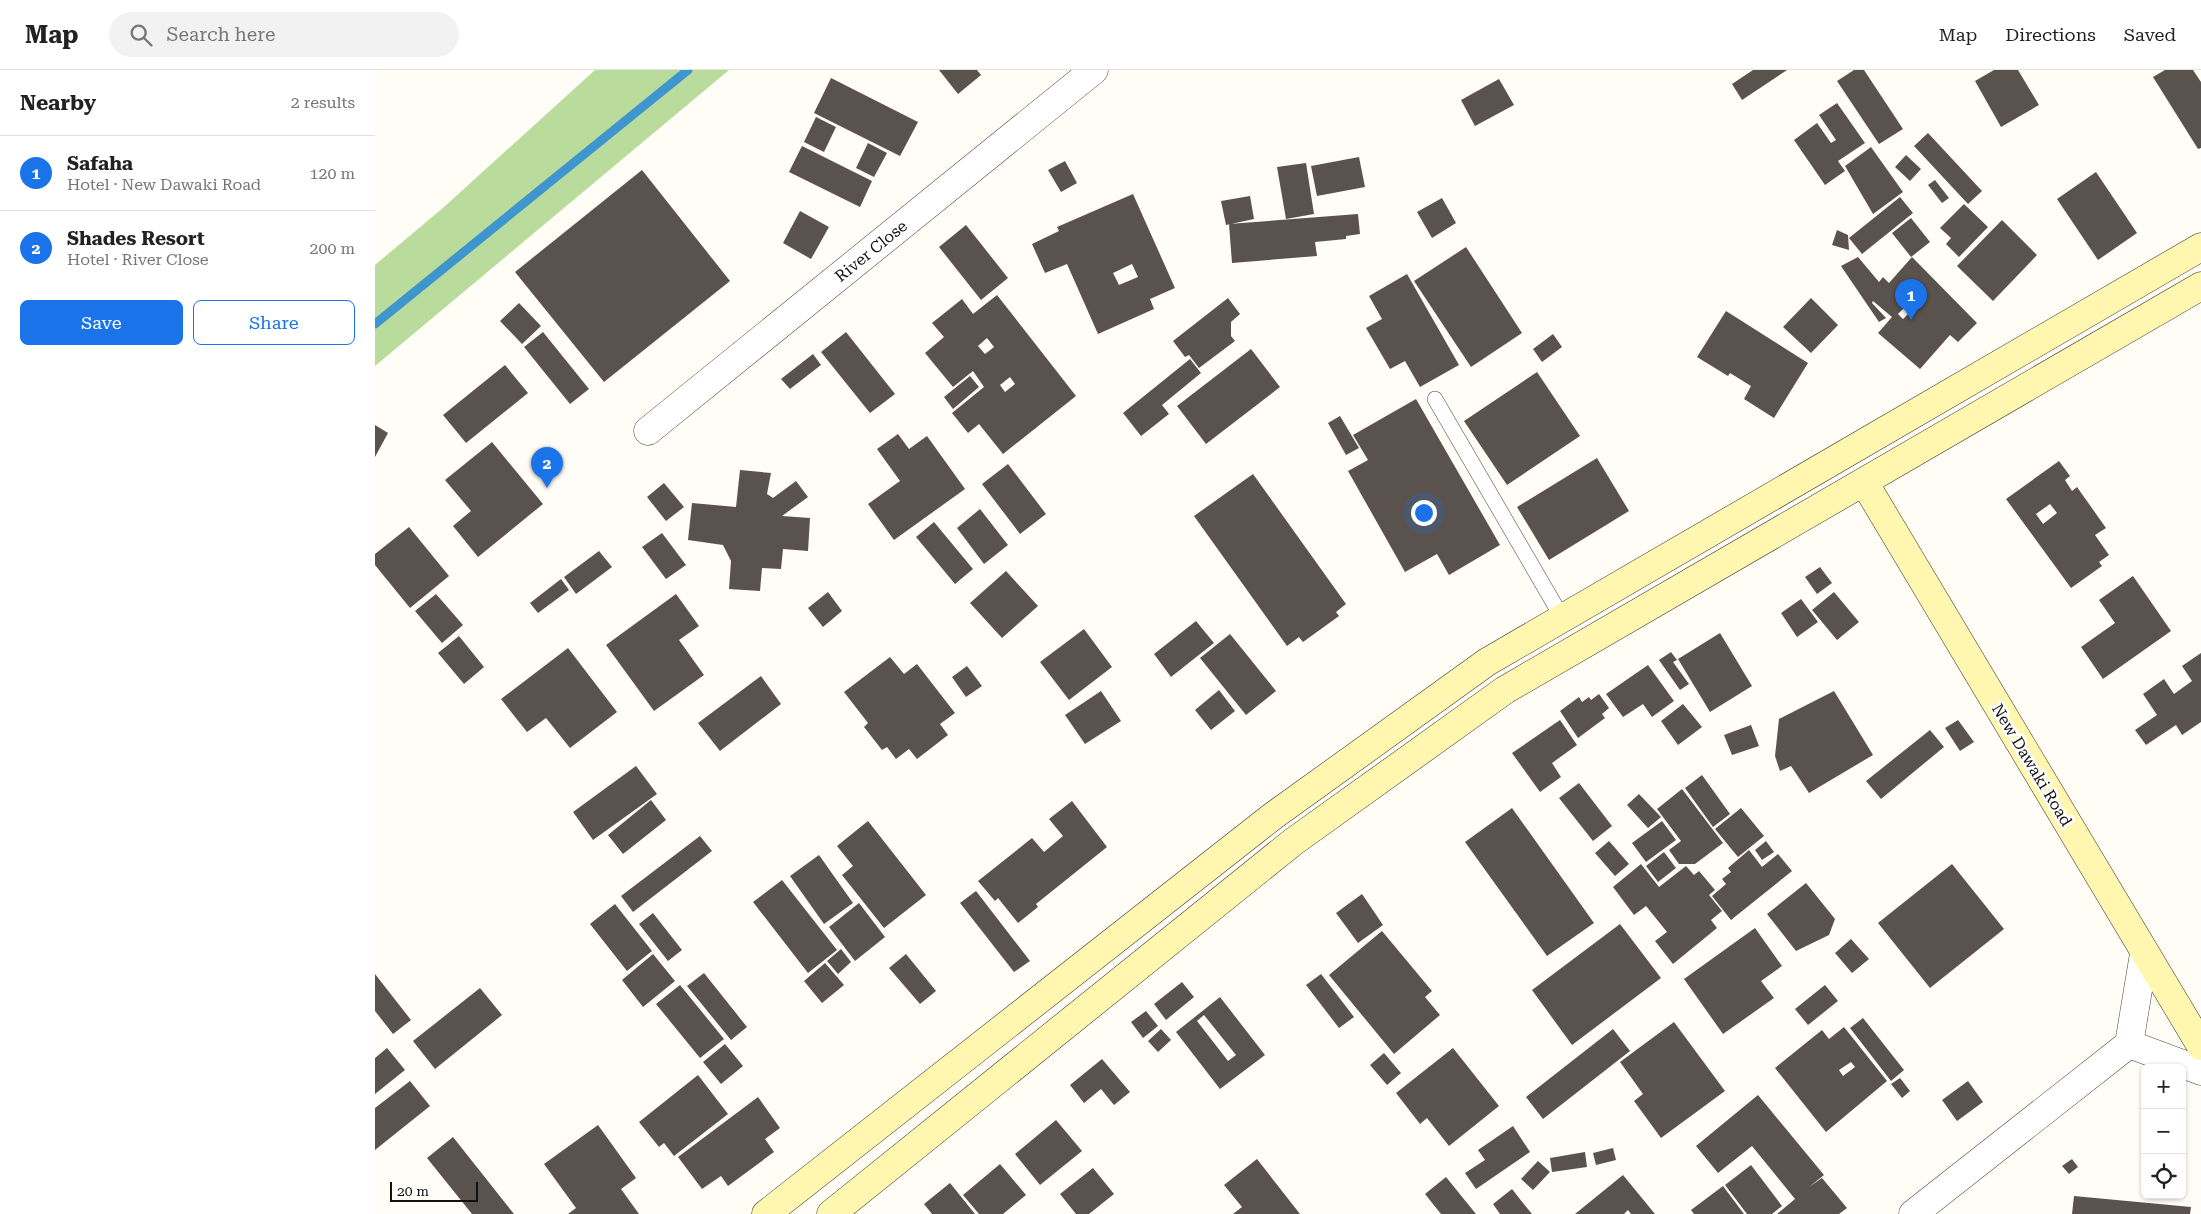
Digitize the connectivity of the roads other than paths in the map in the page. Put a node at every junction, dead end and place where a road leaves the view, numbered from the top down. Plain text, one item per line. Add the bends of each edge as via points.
1 (1094, 70) edge
2 (2201, 247) edge
3 (2201, 286) edge
4 (1435, 399) dead end
5 (648, 431) dead end
6 (1864, 482) junction
7 (1563, 619) junction
8 (2144, 954) junction
9 (2129, 1044) junction
10 (2201, 1046) edge
11 (2201, 1071) edge
12 (766, 1214) edge
13 (831, 1214) edge
14 (1913, 1214) edge

1 - 5 street, River Close
2 - 7 street
3 - 6 street
4 - 7 lane
6 - 8 street, New Dawaki Road
6 - 13 street via 1505,690 1293,842
7 - 12 street via 1487,662 1273,816
8 - 9 street
8 - 10 street, New Dawaki Road
9 - 11 street
9 - 14 street

